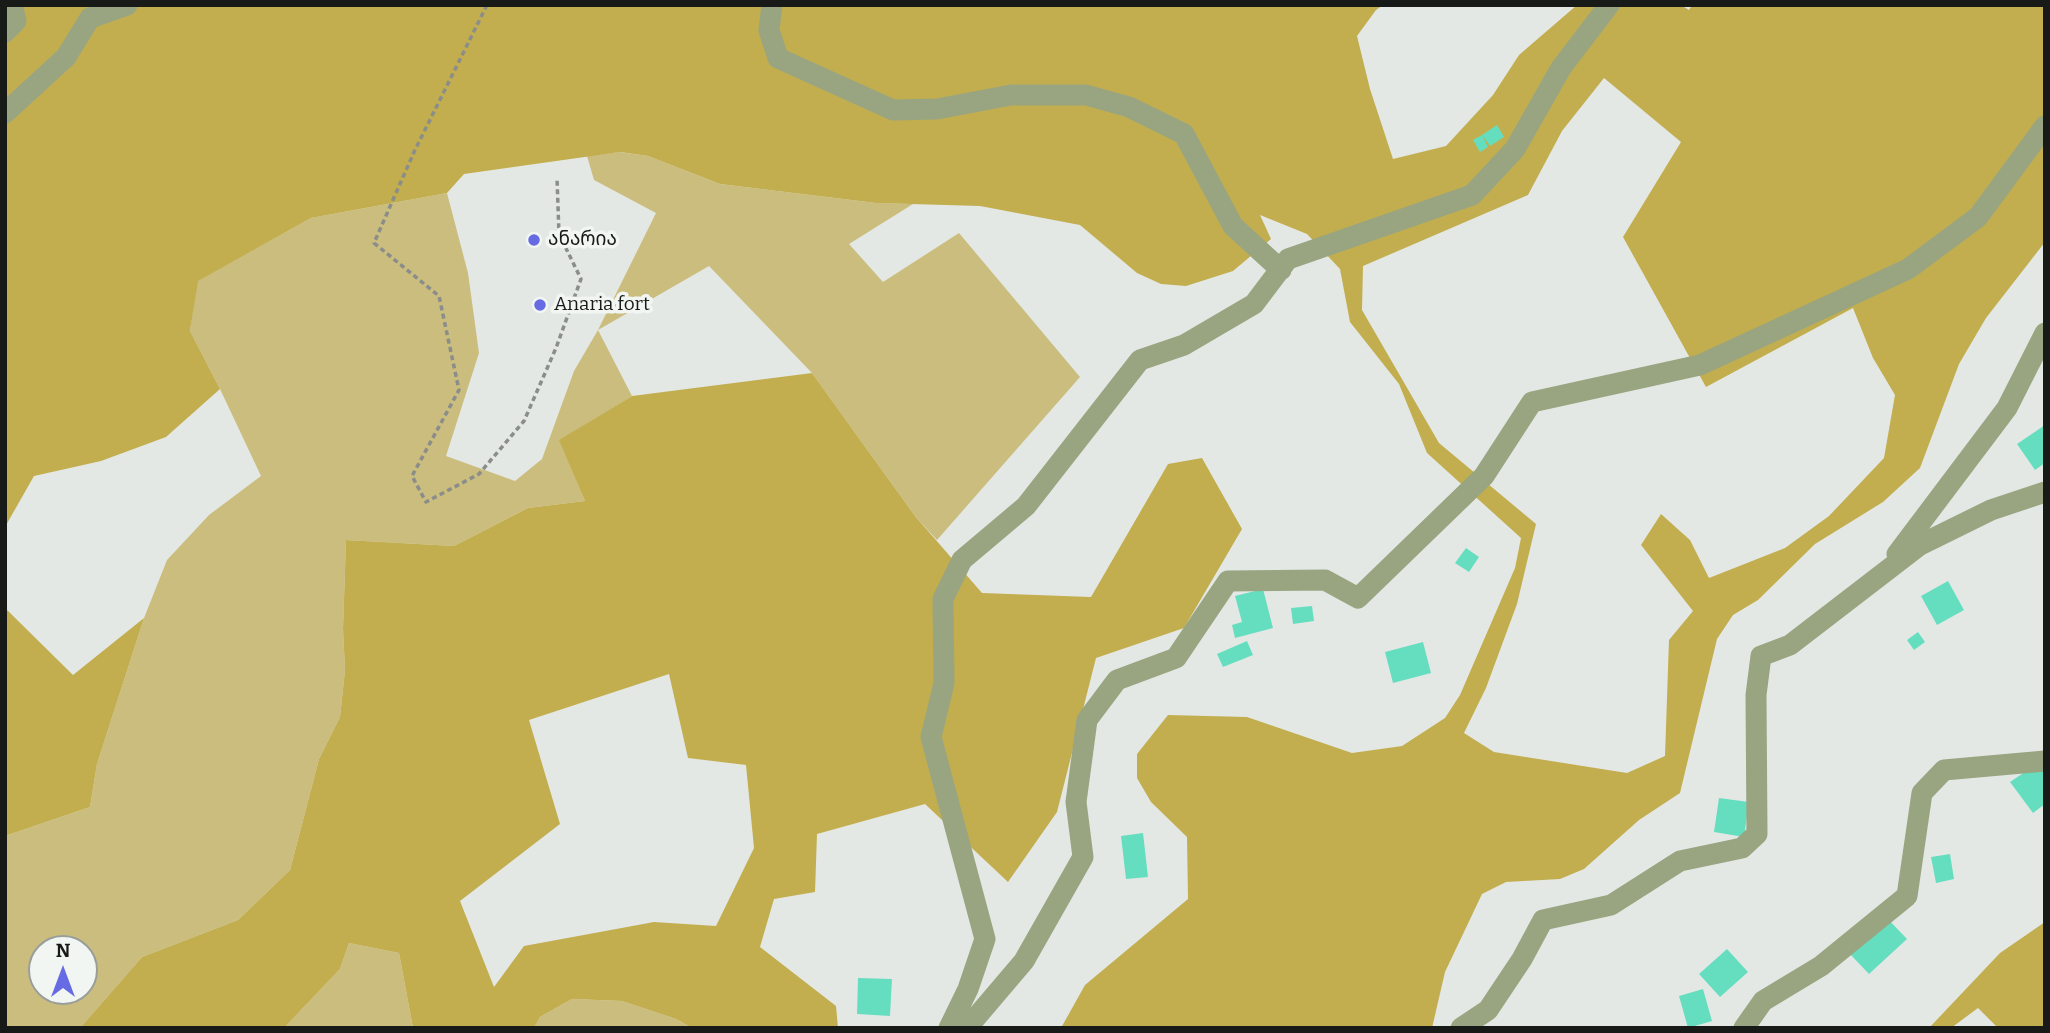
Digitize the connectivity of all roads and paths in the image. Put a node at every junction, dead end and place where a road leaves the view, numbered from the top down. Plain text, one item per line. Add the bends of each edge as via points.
1 (8, 5) edge
2 (127, 5) edge
3 (487, 5) edge
4 (772, 5) edge
5 (1609, 5) edge
6 (5, 32) edge
7 (5, 113) edge
8 (2045, 126) edge
9 (557, 178) dead end
10 (1281, 270) junction
11 (2045, 333) edge
12 (2045, 492) edge
13 (1882, 574) junction
14 (2045, 761) edge
15 (948, 1028) edge
16 (967, 1028) edge
17 (1461, 1028) edge
18 (1744, 1028) edge

1 - 6 street via 16,21
2 - 7 street via 90,18 66,57
3 - 9 path via 374,243 439,296 459,390 412,476 426,502 479,474 524,421 556,348 581,279 559,234
4 - 10 street via 769,30 778,58 893,110 937,109 1011,95 1086,95 1129,107 1184,134 1233,226
5 - 10 street via 1561,68 1515,149 1472,194 1288,259
8 - 16 street via 1978,217 1908,269 1700,365 1532,402 1484,476 1358,598 1325,580 1228,581 1176,658 1117,680 1087,720 1076,802 1083,857 1024,961
10 - 15 street via 1254,304 1184,345 1140,360 1026,506 962,560 943,599 944,683 931,737 985,939
11 - 13 street via 2007,408
12 - 13 street via 1991,510 1920,545
13 - 17 street via 1790,645 1761,656 1756,695 1757,834 1742,848 1680,861 1611,905 1543,920 1488,1010
14 - 18 street via 1944,770 1922,793 1907,896 1821,966 1763,1001

